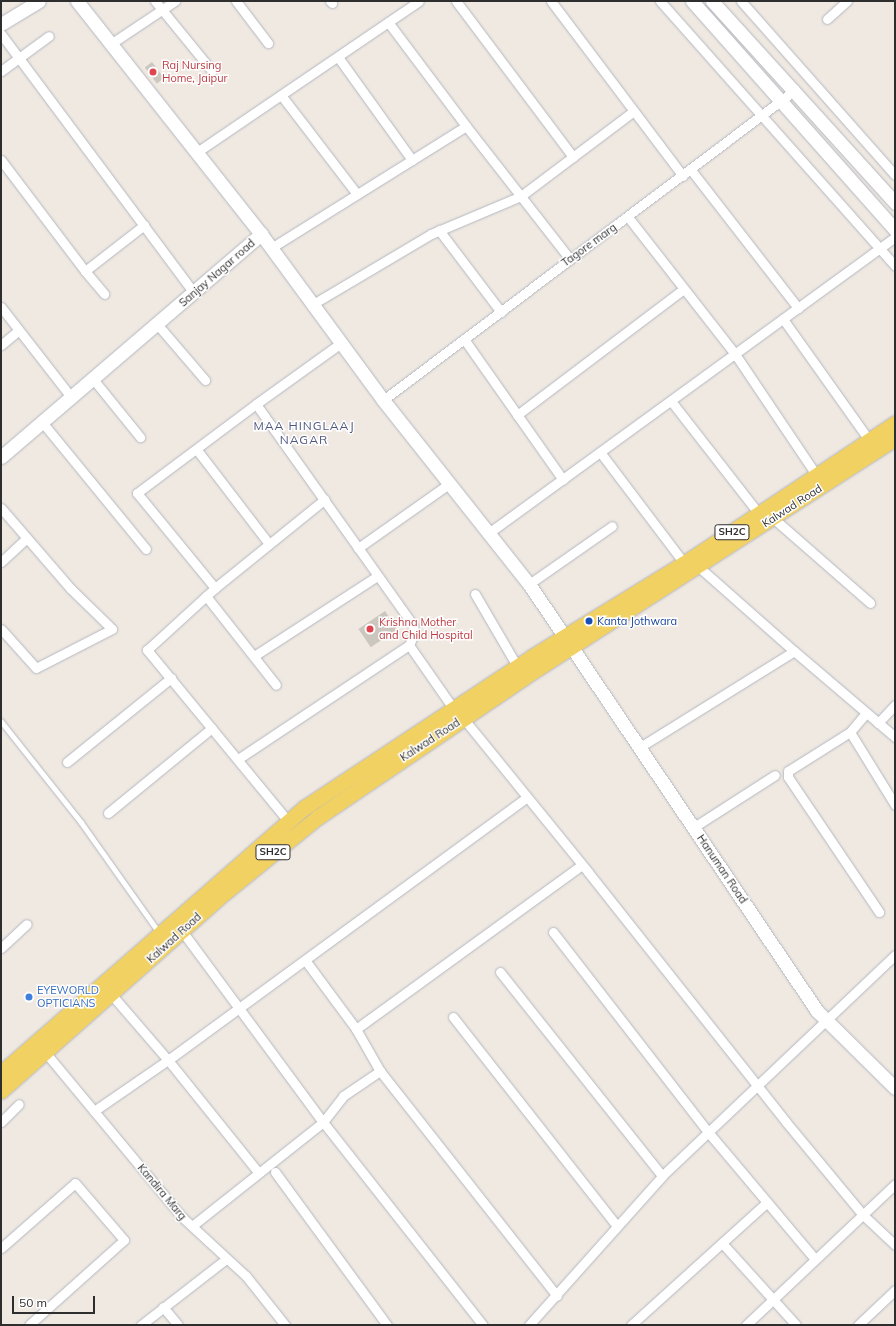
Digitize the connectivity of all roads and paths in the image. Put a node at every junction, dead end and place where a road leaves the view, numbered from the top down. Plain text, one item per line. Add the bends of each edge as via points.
1 (39, 1) edge
2 (77, 1) edge
3 (155, 1) edge
4 (175, 1) edge
5 (236, 1) edge
6 (419, 1) edge
7 (456, 1) edge
8 (551, 1) edge
9 (660, 1) edge
10 (692, 1) edge
11 (741, 1) edge
12 (847, 1) edge
13 (717, 3) edge
14 (161, 9) junction
15 (827, 19) dead end
16 (388, 22) junction
17 (1, 24) edge
18 (1, 34) edge
19 (49, 36) dead end
20 (112, 43) junction
21 (268, 43) dead end
22 (338, 57) junction
23 (19, 58) junction
24 (1, 71) edge
25 (212, 71) dead end
26 (795, 90) junction
27 (281, 95) junction
28 (782, 101) junction
29 (634, 111) junction
30 (761, 118) junction
31 (466, 126) junction
32 (197, 152) junction
33 (573, 157) junction
34 (1, 160) edge
35 (412, 160) junction
36 (691, 170) junction
37 (895, 175) edge
38 (683, 176) junction
39 (357, 194) junction
40 (521, 196) junction
41 (895, 203) edge
42 (628, 217) junction
43 (144, 225) junction
44 (440, 230) junction
45 (895, 230) edge
46 (261, 234) junction
47 (895, 237) edge
48 (271, 248) junction
49 (879, 248) junction
50 (570, 259) junction
51 (895, 266) edge
52 (85, 271) junction
53 (682, 290) junction
54 (194, 292) junction
55 (104, 294) dead end
56 (313, 304) junction
57 (1, 307) edge
58 (798, 308) junction
59 (501, 312) junction
60 (783, 319) junction
61 (157, 324) junction
62 (19, 330) junction
63 (464, 340) junction
64 (341, 343) junction
65 (1, 345) edge
66 (734, 354) junction
67 (93, 379) junction
68 (205, 380) dead end
69 (71, 398) junction
70 (383, 400) junction
71 (671, 401) junction
72 (256, 404) junction
73 (517, 415) junction
74 (42, 422) junction
75 (895, 423) edge
76 (140, 437) dead end
77 (895, 438) edge
78 (869, 440) junction
79 (197, 450) junction
80 (600, 452) junction
81 (1, 457) edge
82 (817, 476) junction
83 (563, 480) junction
84 (450, 483) junction
85 (324, 499) junction
86 (1, 508) edge
87 (766, 516) junction
88 (612, 526) dead end
89 (490, 532) junction
90 (27, 538) junction
91 (269, 544) junction
92 (358, 548) junction
93 (146, 549) dead end
94 (1, 562) edge
95 (684, 562) junction
96 (699, 567) junction
97 (377, 576) junction
98 (529, 584) junction
99 (215, 588) junction
100 (475, 594) dead end
101 (206, 596) junction
102 (870, 602) dead end
103 (1, 629) edge
104 (569, 642) junction
105 (409, 645) junction
106 (794, 652) junction
107 (254, 656) junction
108 (517, 666) junction
109 (171, 678) junction
110 (276, 685) dead end
111 (895, 705) edge
112 (458, 713) junction
113 (866, 713) junction
114 (1, 721) edge
115 (878, 723) junction
116 (212, 728) junction
117 (850, 732) junction
118 (895, 737) edge
119 (640, 747) junction
120 (238, 759) junction
121 (67, 762) dead end
122 (775, 775) dead end
123 (527, 797) junction
124 (895, 805) edge
125 (305, 807) junction
126 (108, 813) dead end
127 (314, 820) junction
128 (288, 821) junction
129 (694, 827) junction
130 (582, 864) junction
131 (879, 912) dead end
132 (27, 924) dead end
133 (182, 931) junction
134 (553, 932) dead end
135 (160, 933) junction
136 (1, 948) edge
137 (895, 955) edge
138 (306, 960) junction
139 (500, 972) dead end
140 (111, 994) junction
141 (239, 1008) junction
142 (453, 1017) dead end
143 (826, 1020) junction
144 (356, 1029) junction
145 (39, 1052) junction
146 (168, 1060) junction
147 (380, 1071) junction
148 (1, 1073) edge
149 (756, 1084) junction
150 (895, 1088) edge
151 (1, 1091) edge
152 (19, 1104) dead end
153 (94, 1111) junction
154 (1, 1122) edge
155 (323, 1122) junction
156 (708, 1132) junction
157 (258, 1172) junction
158 (275, 1172) dead end
159 (662, 1176) junction
160 (895, 1184) edge
161 (767, 1202) junction
162 (862, 1214) junction
163 (192, 1226) junction
164 (617, 1226) junction
165 (722, 1243) junction
166 (895, 1245) edge
167 (1, 1248) edge
168 (226, 1259) junction
169 (815, 1259) junction
170 (893, 1295) edge
171 (557, 1296) junction
172 (773, 1299) junction
173 (163, 1307) junction
174 (29, 1325) edge
175 (141, 1325) edge
176 (178, 1325) edge
177 (285, 1325) edge
178 (387, 1325) edge
179 (483, 1325) edge
180 (530, 1325) edge
181 (631, 1325) edge
182 (746, 1325) edge
183 (796, 1325) edge
184 (858, 1325) edge

1 - 17 street
2 - 20 street, Sanjay Nagar road
3 - 14 street
4 - 14 street
5 - 21 street
6 - 16 street
7 - 33 street
8 - 29 street
9 - 30 street
10 - 28 street
11 - 37 street
12 - 15 street
13 - 26 street
14 - 20 street
14 - 25 street
16 - 22 street
16 - 31 street
18 - 23 street
19 - 23 street
20 - 32 street, Sanjay Nagar road
22 - 27 street
22 - 35 street
23 - 24 street
23 - 43 street
26 - 28 street, Tagore marg
26 - 41 street
27 - 32 street
27 - 39 street
28 - 30 street, Tagore marg
28 - 45 street
29 - 33 street
29 - 38 street
30 - 36 street, Tagore marg
30 - 49 street
31 - 35 street
31 - 40 street
32 - 46 street, Sanjay Nagar road
33 - 40 street
34 - 52 street
35 - 39 street
36 - 38 street, Tagore marg
36 - 58 street
38 - 42 street, Tagore marg
39 - 48 street
40 - 44 street
40 - 50 street
42 - 50 street, Tagore marg
42 - 53 street
43 - 52 street
43 - 54 street
44 - 56 street
44 - 59 street
46 - 48 street, Hanuman Road
46 - 54 street, Sanjay Nagar road
47 - 49 street
48 - 56 street, Hanuman Road
49 - 51 street
49 - 58 street
50 - 59 street, Tagore marg
52 - 55 street
53 - 66 street
53 - 73 street
54 - 61 street, Sanjay Nagar road
56 - 64 street, Hanuman Road
57 - 62 street
58 - 60 street
59 - 63 street, Tagore marg
60 - 66 street
60 - 78 street
61 - 67 street, Sanjay Nagar road
61 - 68 street
62 - 65 street
62 - 69 street
63 - 70 street, Tagore marg
63 - 73 street
64 - 70 street, Hanuman Road
64 - 72 street
66 - 71 street
66 - 82 street
67 - 69 street, Sanjay Nagar road
67 - 76 street
69 - 74 street, Sanjay Nagar road
70 - 84 street, Hanuman Road
71 - 80 street
71 - 87 street
72 - 79 street
72 - 85 street
73 - 83 street
74 - 81 street, Sanjay Nagar road
74 - 93 street
75 - 78 main road, Kalwad Road / SH2C
77 - 87 main road, Kalwad Road / SH2C
78 - 82 main road, Kalwad Road / SH2C
79 - 91 street
79 - 99 street via 137,493
80 - 83 street
80 - 95 street
82 - 87 main road, Kalwad Road / SH2C
83 - 89 street
84 - 89 street, Hanuman Road
84 - 92 street
85 - 91 street
85 - 92 street
86 - 90 street
87 - 95 main road, Kalwad Road / SH2C
87 - 96 main road, Kalwad Road / SH2C
87 - 102 street
88 - 98 street
89 - 98 street, Hanuman Road
90 - 94 street
90 - 103 street via 112,629 36,668
91 - 99 street
92 - 97 street
95 - 104 main road, Kalwad Road / SH2C
96 - 104 main road, Kalwad Road / SH2C
96 - 106 street
97 - 105 street via 413,625 414,634
97 - 107 street
98 - 104 street, Hanuman Road
99 - 101 street
100 - 108 street
101 - 107 street
101 - 109 street via 148,650
104 - 108 main road, Kalwad Road / SH2C
104 - 112 main road, Kalwad Road / SH2C
104 - 119 street, Hanuman Road
105 - 112 street
105 - 120 street
106 - 113 street
106 - 119 street
107 - 110 street
108 - 112 main road, Kalwad Road / SH2C
109 - 116 street
109 - 121 street
111 - 115 street
112 - 123 street
112 - 125 main road, Kalwad Road / SH2C
112 - 127 main road, Kalwad Road / SH2C
113 - 115 street
113 - 117 street
114 - 135 lane via 81,822
115 - 118 street
116 - 120 street
116 - 126 street
117 - 124 street
117 - 131 street via 788,772 788,777
119 - 129 street, Hanuman Road
120 - 128 street
122 - 129 street
123 - 130 street
123 - 138 street
125 - 127 main road
125 - 128 main road, Kalwad Road / SH2C
127 - 133 main road, Kalwad Road / SH2C
128 - 135 main road, Kalwad Road / SH2C
129 - 143 street, Hanuman Road
130 - 144 street
130 - 149 street
132 - 136 street
133 - 140 main road, Kalwad Road / SH2C
133 - 141 street
134 - 156 street
135 - 145 main road, Kalwad Road / SH2C
137 - 143 street
138 - 141 street
138 - 144 street
139 - 159 street
140 - 145 main road, Kalwad Road / SH2C
140 - 146 street
141 - 146 street
141 - 155 street
142 - 164 street
143 - 149 street
143 - 150 street, Hanuman Road
144 - 147 street
145 - 148 main road, Kalwad Road / SH2C
145 - 151 main road, Kalwad Road / SH2C
145 - 153 street, Kandira Marg
146 - 153 street
146 - 157 street
147 - 155 street via 342,1096
147 - 171 street
149 - 156 street
149 - 162 street
152 - 154 street
153 - 163 street, Kandira Marg
155 - 157 street
155 - 179 street
156 - 159 street
156 - 161 street
157 - 163 street
158 - 178 street
159 - 164 street
160 - 162 street
161 - 165 street
161 - 169 street
162 - 166 street
162 - 169 street
163 - 168 street, Kandira Marg
164 - 171 street
165 - 172 street
165 - 181 street
167 - 174 street via 75,1183 124,1240
168 - 173 street
168 - 177 street, Kandira Marg via 246,1276
169 - 172 street
170 - 184 street
171 - 180 street
172 - 182 street
172 - 183 street
173 - 175 street
173 - 176 street

